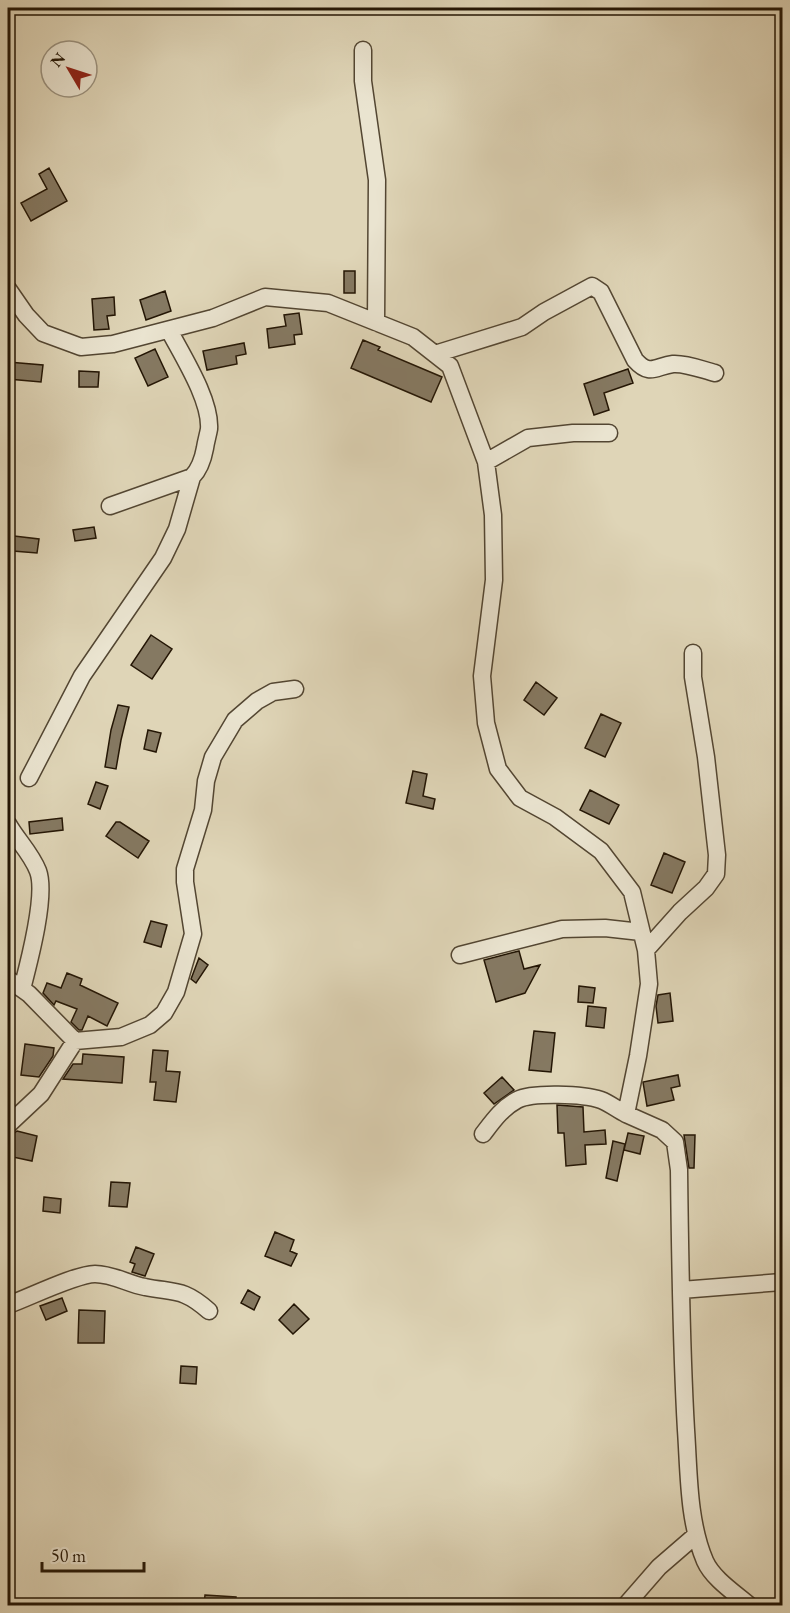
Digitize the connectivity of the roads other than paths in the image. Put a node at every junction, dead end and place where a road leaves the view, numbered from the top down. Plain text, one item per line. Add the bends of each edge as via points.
1 (363, 50) dead end
2 (8, 290) edge
3 (376, 322) junction
4 (169, 330) junction
5 (435, 354) junction
6 (715, 373) dead end
7 (609, 433) dead end
8 (486, 462) junction
9 (192, 477) junction
10 (110, 506) dead end
11 (693, 653) dead end
12 (295, 689) dead end
13 (29, 778) dead end
14 (8, 824) edge
15 (641, 932) junction
16 (646, 950) junction
17 (460, 955) dead end
18 (8, 979) edge
19 (22, 989) junction
20 (75, 1041) junction
21 (626, 1114) junction
22 (8, 1125) edge
23 (483, 1134) dead end
24 (783, 1282) edge
25 (681, 1290) junction
26 (8, 1305) edge
27 (209, 1311) dead end
28 (696, 1534) junction
29 (625, 1605) edge
30 (750, 1605) edge

1 - 3 street via 363,81 377,180
2 - 4 street via 43,333 81,346 113,344
3 - 4 street via 328,303 265,297
3 - 5 street via 413,337
4 - 9 street via 195,378 208,418 203,459
5 - 6 street via 522,327 592,286 602,292 641,366 650,370 675,364
5 - 8 street via 450,366
7 - 8 street via 528,438
8 - 15 street via 493,515 494,580 482,676 486,723 498,769 520,798 555,817 601,851 632,892
9 - 10 street
9 - 13 street via 177,529 163,558 82,676
11 - 16 street via 716,874
12 - 20 street via 273,692 235,720 213,757 203,810 185,869 193,934 176,992 164,1013 150,1025 121,1036
14 - 19 street via 39,872 38,913
15 - 16 street
15 - 17 street via 562,929
16 - 21 street via 649,984
18 - 19 street
19 - 20 street
20 - 22 street via 41,1094
21 - 23 street via 602,1100 578,1095 519,1099 499,1113
21 - 25 street via 662,1130 675,1142 680,1170
24 - 25 street
25 - 28 street via 689,1483
26 - 27 street via 94,1274 177,1291
28 - 29 street
28 - 30 street via 705,1563

